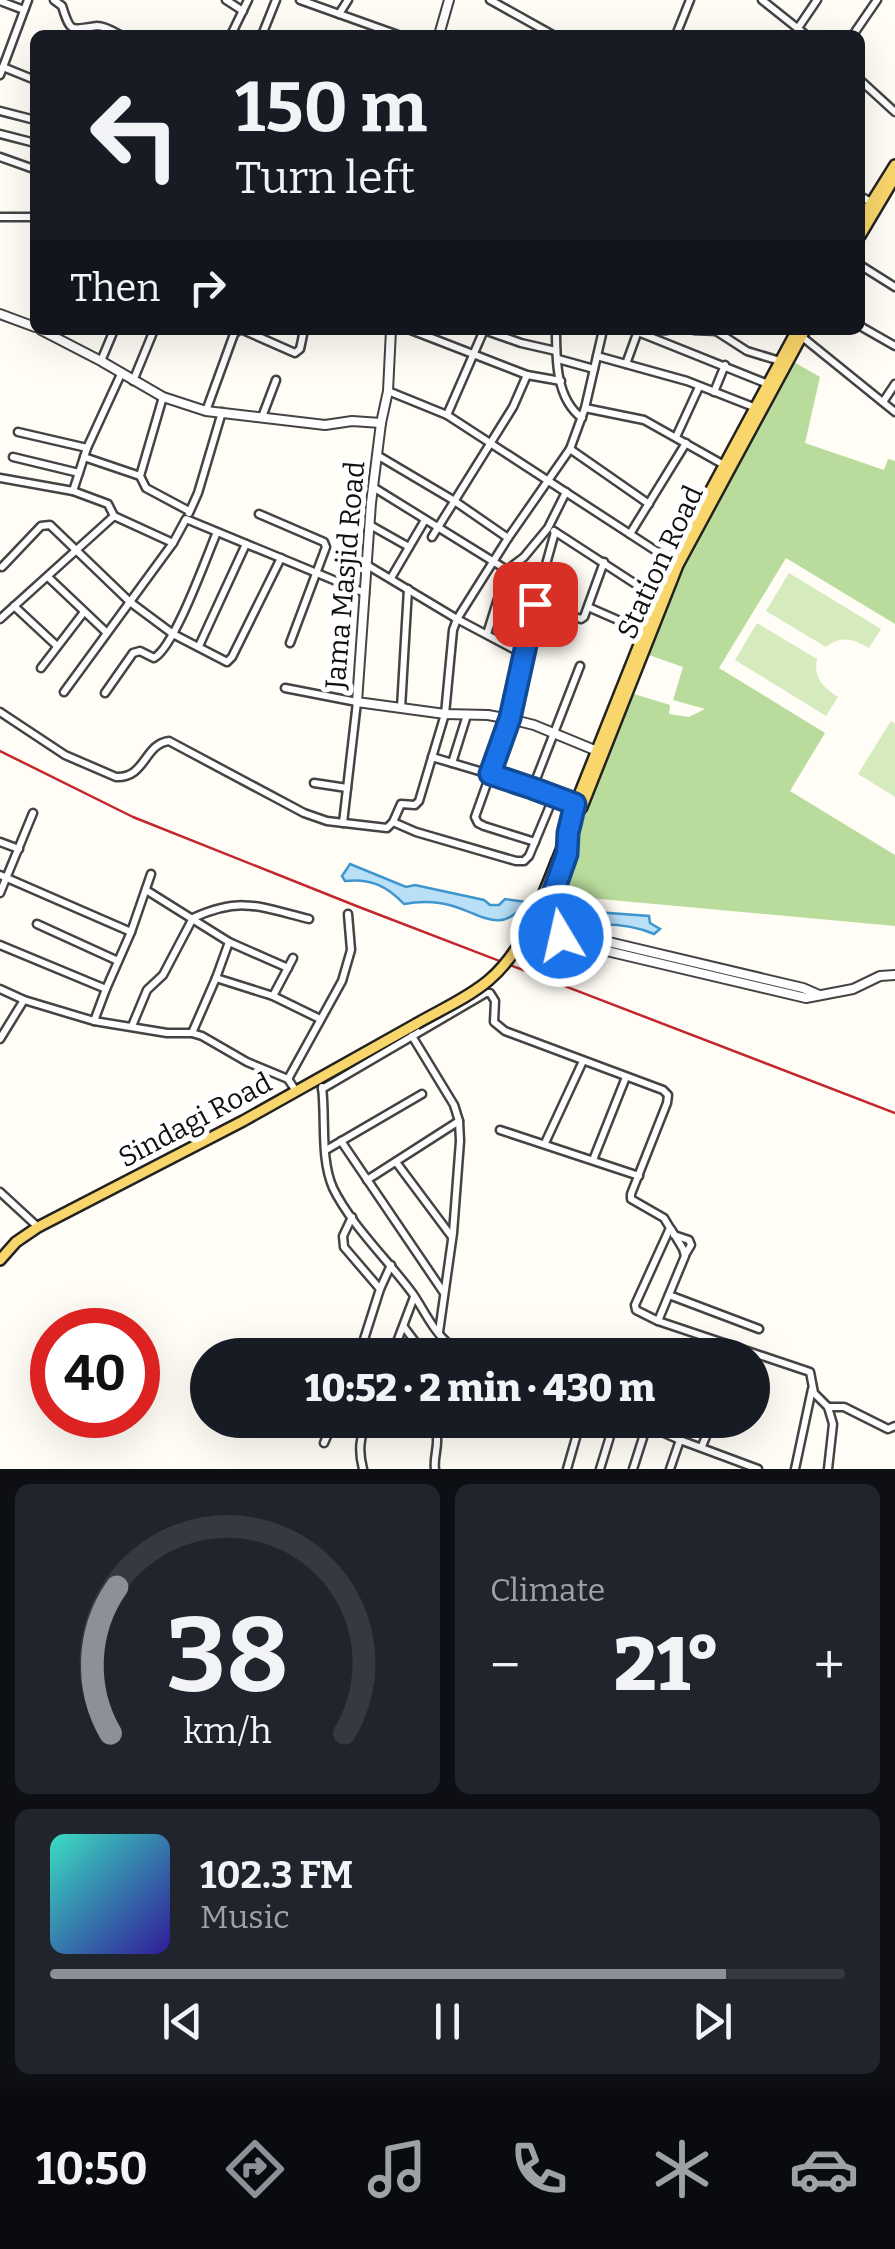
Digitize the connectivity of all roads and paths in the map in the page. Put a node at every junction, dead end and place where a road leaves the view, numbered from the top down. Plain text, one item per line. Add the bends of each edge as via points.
1 (28, 0) edge
2 (54, 0) edge
3 (226, 0) edge
4 (248, 0) edge
5 (276, 0) edge
6 (300, 0) edge
7 (348, 0) edge
8 (449, 0) edge
9 (490, 0) edge
10 (690, 0) edge
11 (762, 0) edge
12 (817, 0) edge
13 (878, 0) edge
14 (0, 1) edge
15 (24, 10) junction
16 (243, 11) junction
17 (339, 14) junction
18 (798, 28) junction
19 (77, 30) edge
20 (234, 30) edge
21 (264, 30) edge
22 (373, 30) edge
23 (440, 30) edge
24 (545, 30) edge
25 (678, 30) edge
26 (800, 30) edge
27 (857, 30) edge
28 (1, 71) edge
29 (30, 79) edge
30 (865, 85) edge
31 (0, 112) edge
32 (895, 112) edge
33 (30, 119) edge
34 (0, 134) edge
35 (30, 142) edge
36 (0, 157) edge
37 (895, 164) edge
38 (30, 168) edge
39 (895, 177) edge
40 (865, 199) edge
41 (871, 202) junction
42 (865, 212) edge
43 (0, 217) edge
44 (30, 218) edge
45 (865, 228) edge
46 (865, 269) edge
47 (895, 287) edge
48 (0, 314) edge
49 (30, 326) edge
50 (865, 329) edge
51 (50, 335) edge
52 (112, 335) edge
53 (152, 335) edge
54 (234, 335) edge
55 (253, 335) edge
56 (303, 335) edge
57 (391, 335) edge
58 (423, 335) edge
59 (482, 335) edge
60 (498, 335) edge
61 (556, 335) edge
62 (601, 335) edge
63 (635, 335) edge
64 (646, 335) edge
65 (725, 335) edge
66 (798, 335) edge
67 (798, 335) edge
68 (804, 335) edge
69 (895, 346) edge
70 (557, 355) junction
71 (473, 356) junction
72 (597, 356) junction
73 (780, 360) junction
74 (101, 361) junction
75 (626, 364) junction
76 (725, 366) junction
77 (594, 369) junction
78 (122, 374) junction
79 (527, 375) junction
80 (276, 380) dead end
81 (133, 381) junction
82 (562, 381) junction
83 (768, 384) junction
84 (895, 384) edge
85 (699, 387) junction
86 (388, 390) junction
87 (714, 392) junction
88 (163, 397) junction
89 (883, 402) junction
90 (585, 408) junction
91 (756, 408) junction
92 (206, 411) junction
93 (222, 412) junction
94 (895, 412) edge
95 (447, 415) junction
96 (262, 417) junction
97 (582, 418) junction
98 (381, 423) junction
99 (18, 432) dead end
100 (676, 437) junction
101 (491, 442) junction
102 (686, 443) junction
103 (88, 448) junction
104 (570, 449) junction
105 (377, 454) junction
106 (14, 456) dead end
107 (84, 457) junction
108 (724, 464) junction
109 (79, 472) junction
110 (140, 476) junction
111 (0, 478) edge
112 (548, 480) junction
113 (373, 487) junction
114 (74, 490) junction
115 (566, 492) junction
116 (453, 500) junction
117 (649, 504) junction
118 (259, 514) dead end
119 (188, 515) junction
120 (114, 516) junction
121 (426, 520) junction
122 (370, 525) junction
123 (438, 527) junction
124 (552, 530) junction
125 (217, 532) junction
126 (630, 534) junction
127 (432, 537) dead end
128 (508, 538) junction
129 (173, 543) junction
130 (246, 544) junction
131 (409, 547) junction
132 (76, 551) junction
133 (281, 558) junction
134 (494, 562) junction
135 (604, 562) junction
136 (675, 564) junction
137 (367, 565) junction
138 (2, 567) edge
139 (507, 570) junction
140 (316, 573) junction
141 (48, 577) junction
142 (391, 578) junction
143 (408, 588) junction
144 (366, 594) junction
145 (658, 598) junction
146 (130, 602) junction
147 (535, 604) junction
148 (14, 606) junction
149 (588, 608) junction
150 (84, 612) junction
151 (0, 618) edge
152 (457, 619) junction
153 (486, 631) junction
154 (643, 631) junction
155 (106, 632) junction
156 (173, 634) junction
157 (290, 643) dead end
158 (57, 646) junction
159 (199, 646) junction
160 (523, 654) junction
161 (580, 666) dead end
162 (41, 668) dead end
163 (285, 688) dead end
164 (64, 692) dead end
165 (105, 693) dead end
166 (357, 702) junction
167 (401, 708) junction
168 (0, 712) edge
169 (446, 714) junction
170 (466, 715) junction
171 (510, 718) junction
172 (554, 733) junction
173 (596, 751) junction
174 (432, 758) junction
175 (452, 763) junction
176 (490, 774) junction
177 (314, 783) dead end
178 (348, 788) junction
179 (532, 788) junction
180 (554, 796) junction
181 (578, 806) junction
182 (33, 813) dead end
183 (393, 822) junction
184 (344, 823) junction
185 (568, 833) junction
186 (0, 842) edge
187 (535, 842) junction
188 (18, 849) junction
189 (152, 874) dead end
190 (3, 876) edge
191 (146, 890) junction
192 (0, 893) edge
193 (348, 914) dead end
194 (193, 918) junction
195 (309, 919) dead end
196 (38, 924) dead end
197 (130, 932) junction
198 (229, 942) junction
199 (0, 945) edge
200 (293, 958) dead end
201 (118, 961) junction
202 (288, 968) junction
203 (895, 975) edge
204 (216, 978) junction
205 (0, 989) edge
206 (106, 989) junction
207 (273, 996) junction
208 (24, 1000) junction
209 (320, 1020) junction
210 (94, 1021) junction
211 (416, 1024) joint
212 (132, 1026) junction
213 (192, 1033) junction
214 (412, 1036) junction
215 (0, 1038) edge
216 (583, 1061) junction
217 (321, 1076) junction
218 (626, 1076) junction
219 (288, 1079) junction
220 (322, 1089) junction
221 (296, 1091) junction
222 (422, 1094) dead end
223 (459, 1121) junction
224 (500, 1130) dead end
225 (341, 1141) junction
226 (544, 1143) junction
227 (326, 1150) junction
228 (594, 1160) junction
229 (396, 1162) junction
230 (638, 1176) junction
231 (367, 1180) junction
232 (0, 1192) edge
233 (352, 1217) junction
234 (38, 1227) junction
235 (670, 1233) junction
236 (452, 1238) junction
237 (0, 1260) edge
238 (391, 1265) junction
239 (380, 1290) junction
240 (444, 1294) junction
241 (668, 1295) junction
242 (415, 1296) junction
243 (658, 1321) junction
244 (403, 1326) junction
245 (759, 1330) dead end
246 (439, 1334) junction
247 (364, 1338) edge
248 (398, 1338) edge
249 (412, 1338) edge
250 (443, 1338) edge
251 (812, 1388) junction
252 (828, 1407) junction
253 (894, 1429) edge
254 (326, 1438) edge
255 (361, 1438) edge
256 (437, 1438) edge
257 (576, 1438) edge
258 (609, 1438) edge
259 (643, 1438) edge
260 (676, 1438) edge
261 (705, 1438) edge
262 (680, 1440) junction
263 (324, 1443) dead end
264 (702, 1446) junction
265 (363, 1469) edge
266 (435, 1469) edge
267 (568, 1469) edge
268 (600, 1469) edge
269 (633, 1469) edge
270 (670, 1469) edge
271 (758, 1469) edge
272 (794, 1469) edge
273 (828, 1469) edge

1 - 15 street
2 - 19 street
3 - 16 street
4 - 16 street
5 - 21 street
6 - 17 street
7 - 17 street
8 - 23 street
9 - 24 street
10 - 25 street
11 - 18 street
12 - 18 street
13 - 27 street
14 - 15 street
15 - 28 street
16 - 20 street
17 - 22 street
18 - 26 street
28 - 29 street
30 - 32 street
31 - 33 street
34 - 35 street
36 - 38 street
37 - 41 main road
39 - 45 main road
40 - 41 street
41 - 42 main road
43 - 44 street
46 - 47 street
48 - 49 street
50 - 69 street
51 - 74 street
52 - 74 street
53 - 81 street
54 - 92 street
55 - 56 street via 295,353
57 - 86 street, Jama Masjid Road
58 - 71 street
59 - 71 street
60 - 70 street
61 - 70 street
62 - 72 street
63 - 75 street
64 - 76 street
65 - 73 street via 748,351
66 - 73 main road, Station Road
67 - 136 main road, Station Road
68 - 89 street
70 - 77 street
70 - 82 street
71 - 79 street
71 - 95 street
72 - 75 street
72 - 77 street
73 - 83 main road, Station Road
74 - 78 street
75 - 85 street
76 - 83 street
76 - 87 street
77 - 90 street
78 - 81 street
78 - 103 street
79 - 82 street
79 - 101 street
80 - 96 street
81 - 88 street
82 - 97 street via 568,405
83 - 91 main road, Station Road
84 - 89 street
85 - 87 street
85 - 100 street
86 - 95 street
86 - 98 street, Jama Masjid Road
87 - 91 street
88 - 92 street
88 - 110 street
89 - 94 street
90 - 97 street
90 - 100 street via 644,420
91 - 108 main road, Station Road
92 - 93 street
93 - 96 street
93 - 119 street
95 - 101 street
96 - 98 street
97 - 104 street
98 - 105 street, Jama Masjid Road
99 - 103 street
100 - 102 street
101 - 112 street
101 - 116 street
102 - 108 street
102 - 117 street
103 - 107 street
104 - 112 street
104 - 117 street
105 - 113 street, Jama Masjid Road
105 - 116 street
106 - 109 street
107 - 109 street
107 - 110 street
108 - 136 main road, Station Road
109 - 114 street
110 - 119 street via 142,485
111 - 114 street
112 - 115 street
112 - 128 street
113 - 121 street
113 - 122 street, Jama Masjid Road
114 - 120 street via 108,504
115 - 124 street
115 - 126 street
116 - 123 street
116 - 128 street
117 - 126 street
118 - 140 street via 324,542
119 - 125 street
119 - 129 street
120 - 129 street
120 - 132 street
121 - 123 street
121 - 131 street
122 - 131 street
122 - 137 street, Jama Masjid Road
123 - 127 street
123 - 134 street
124 - 135 street
124 - 139 street
124 - 147 street
125 - 130 street
125 - 156 street
126 - 136 street
128 - 134 street
129 - 146 street
130 - 133 street
130 - 159 street
131 - 142 street
132 - 138 street via 45,525
132 - 141 street
132 - 146 street
133 - 140 street
133 - 159 street via 229,660
134 - 139 street
134 - 152 street
135 - 145 street
135 - 149 street
136 - 145 main road, Station Road
136 - 181 main road, Station Road
137 - 142 street
137 - 144 street, Jama Masjid Road
139 - 153 street
140 - 144 street
140 - 157 street
141 - 148 street
141 - 150 street
142 - 143 street
143 - 152 street
143 - 167 street
144 - 166 street, Jama Masjid Road
145 - 154 main road, Station Road
146 - 155 street
146 - 156 street
147 - 149 street via 581,619
147 - 160 street
148 - 151 street
148 - 158 street
149 - 154 street
150 - 155 street
150 - 158 street
152 - 153 street
152 - 169 street
153 - 160 street
154 - 173 main road, Station Road
155 - 164 street
156 - 159 street
156 - 165 street via 157,658 133,653
158 - 162 street
160 - 171 street
161 - 172 street
163 - 166 street
166 - 167 street
166 - 178 street, Jama Masjid Road
167 - 169 street
168 - 184 street via 65,756 116,778 132,774 159,742 168,741 304,813
169 - 170 street
169 - 174 street
170 - 171 street
170 - 175 street
171 - 172 street
171 - 176 street
172 - 173 street
172 - 179 street
173 - 181 main road, Station Road
174 - 175 street
174 - 183 street via 418,804 401,804
175 - 176 street
176 - 179 street
176 - 187 street via 476,821
177 - 178 street
178 - 184 street, Jama Masjid Road
179 - 180 street
180 - 181 street
180 - 187 street
181 - 185 main road, Station Road
182 - 188 street
183 - 184 street via 387,828
183 - 187 street via 516,861 524,861
185 - 203 street via 550,902 561,936 806,998
185 - 211 main road, Station Road, bridge via 535,915 501,968
186 - 188 street
188 - 190 street
189 - 191 street
190 - 192 street
190 - 197 street
191 - 194 street
191 - 197 street
193 - 209 street via 348,964
194 - 195 street via 242,903
194 - 198 street
194 - 212 street
196 - 201 street
197 - 201 street
198 - 202 street
198 - 204 street
199 - 206 street
200 - 202 street
201 - 206 street
202 - 207 street
204 - 207 street
204 - 213 street
205 - 208 street
206 - 210 street
207 - 209 street
208 - 210 street
208 - 215 street
209 - 219 street
210 - 212 street
211 - 217 main road, Sindagi Road
212 - 213 street
213 - 219 street
214 - 216 street via 490,993 496,1026
214 - 220 street
214 - 223 street
216 - 218 street
216 - 226 street
217 - 220 street
217 - 221 main road, Sindagi Road
218 - 228 street
218 - 230 street via 663,1090 668,1099
219 - 221 street
220 - 227 street
221 - 234 main road, Sindagi Road
222 - 225 street
223 - 229 street
223 - 236 street
224 - 226 street
225 - 227 street
225 - 231 street
226 - 228 street
227 - 233 street via 334,1188
228 - 230 street
229 - 231 street
229 - 236 street
230 - 235 street via 630,1199 664,1218
231 - 240 street
232 - 234 street
233 - 238 street
233 - 239 street via 344,1247
234 - 237 main road, Sindagi Road
235 - 241 street via 684,1256
235 - 243 street via 635,1305
236 - 240 street
238 - 239 street
238 - 242 street
239 - 247 street
240 - 246 street
241 - 243 street
241 - 245 street
242 - 244 street
242 - 246 street
243 - 251 street via 810,1372
244 - 248 street
244 - 249 street
246 - 250 street
251 - 252 street
251 - 272 street
252 - 253 street via 844,1407
252 - 273 street via 834,1424
254 - 263 street
255 - 265 street
256 - 266 street
257 - 267 street
258 - 268 street
259 - 269 street
260 - 262 street
261 - 264 street
262 - 264 street
262 - 270 street
264 - 271 street

